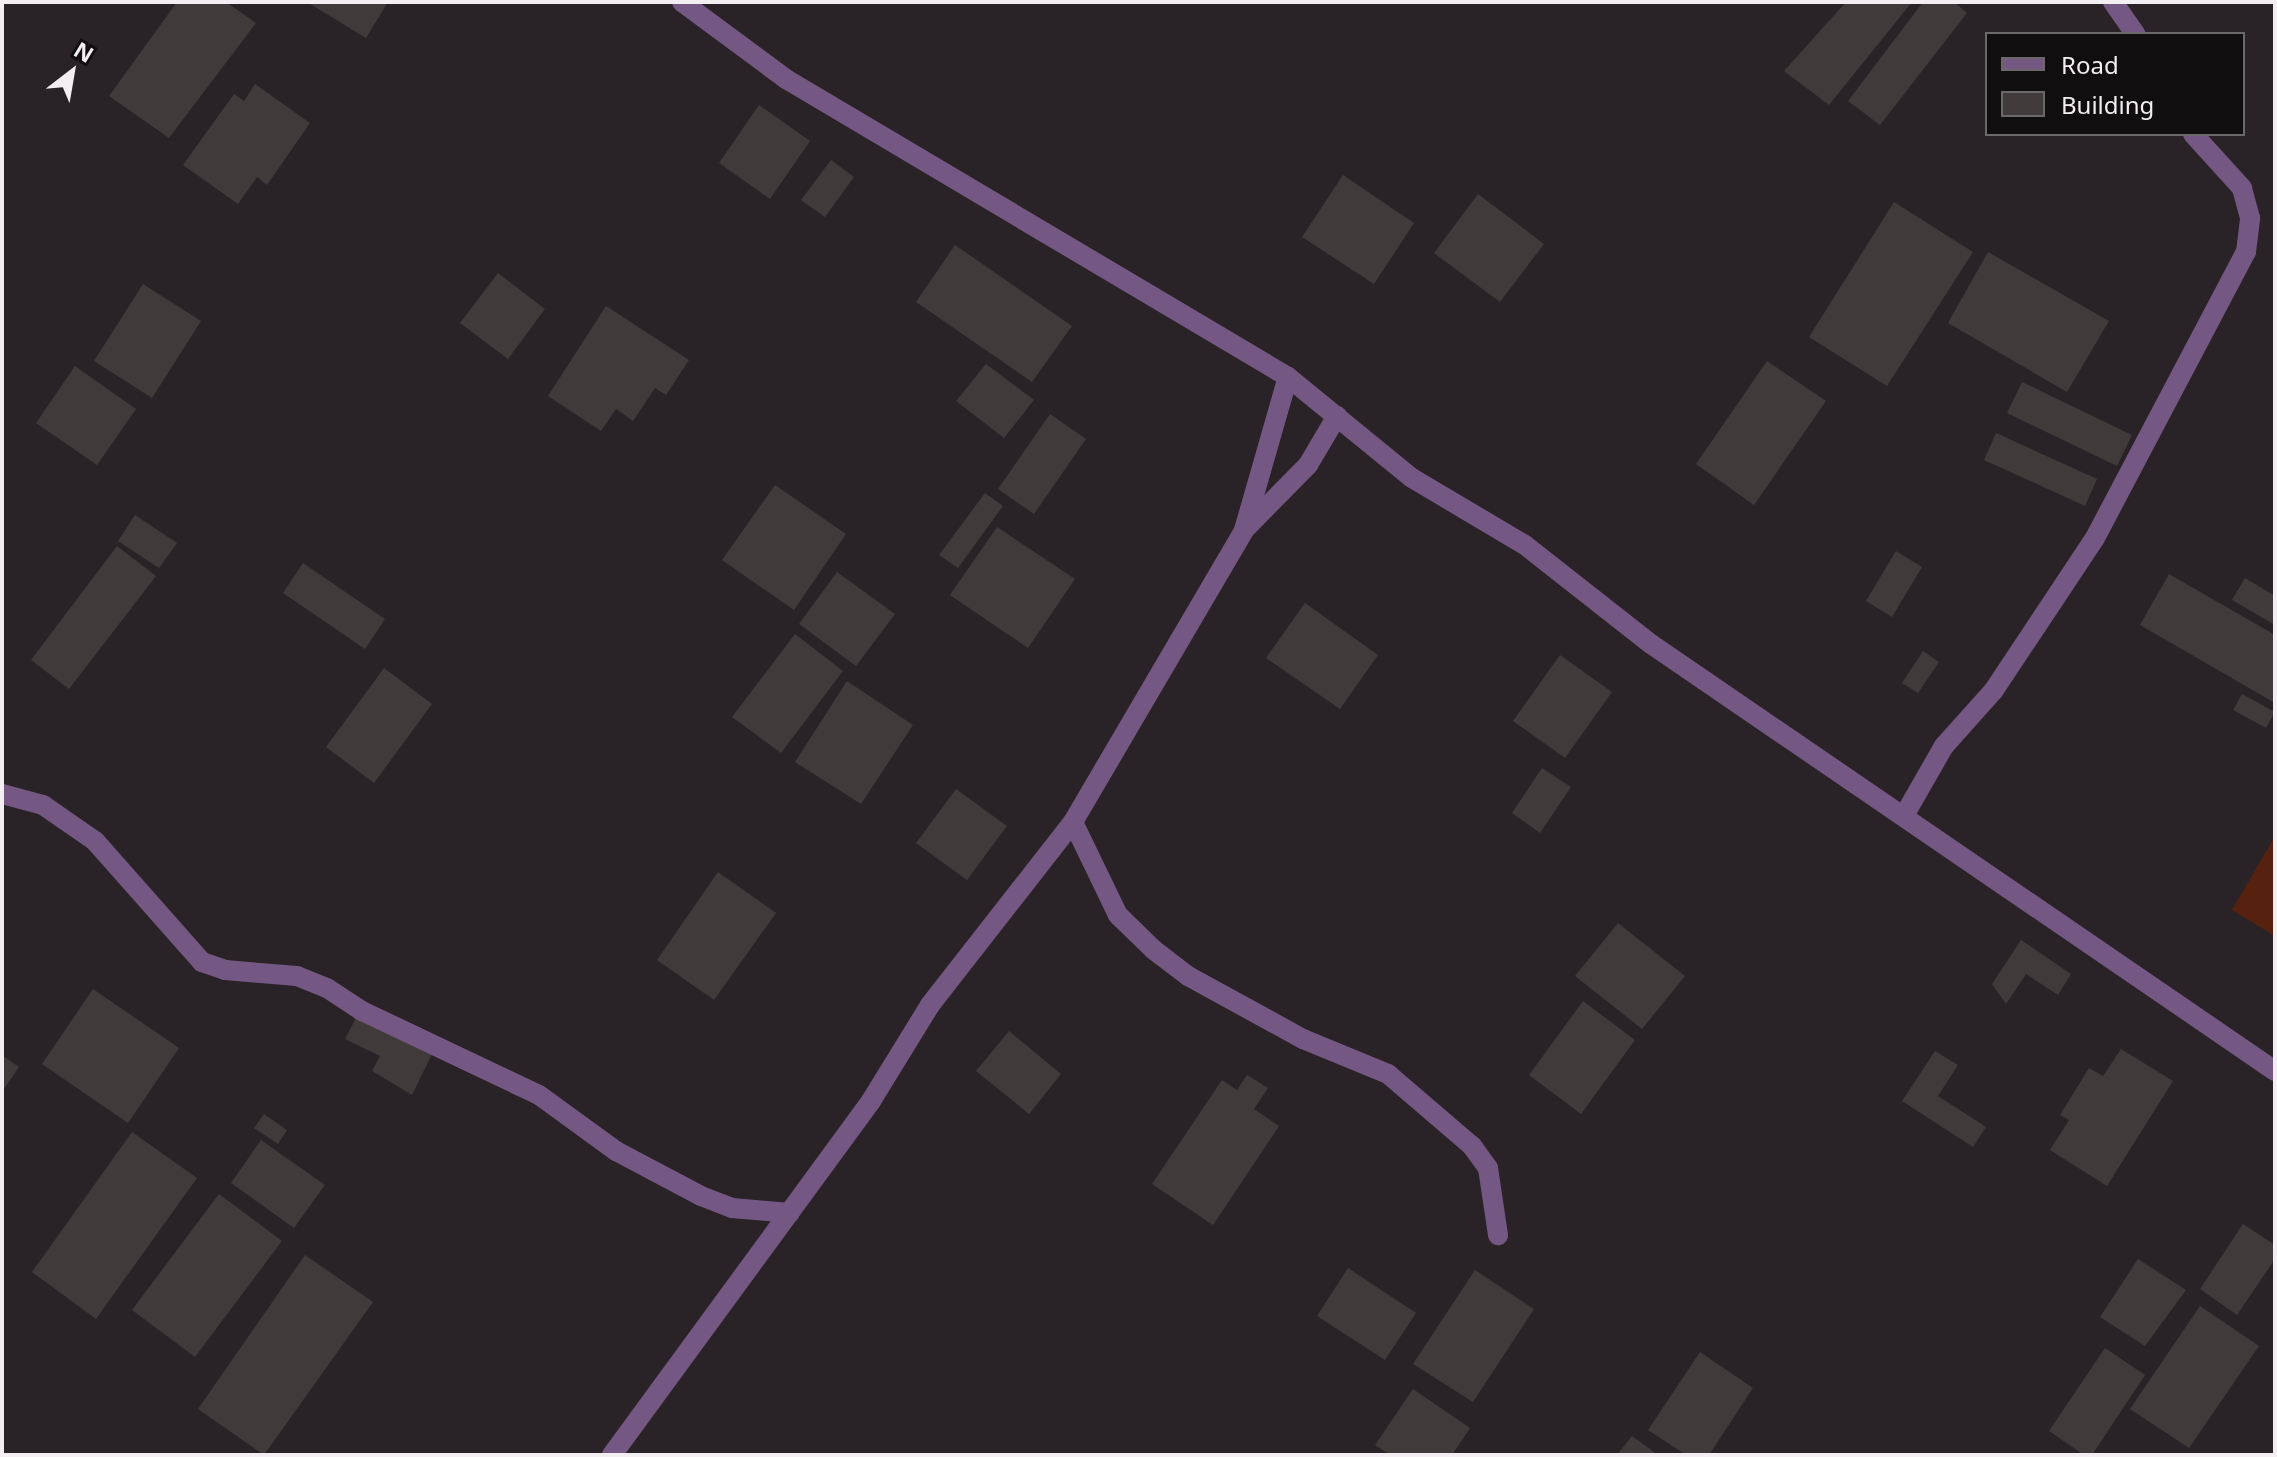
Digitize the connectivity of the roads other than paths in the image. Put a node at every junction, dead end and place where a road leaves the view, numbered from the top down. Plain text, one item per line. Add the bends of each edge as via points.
1 (682, 2) edge
2 (2113, 2) edge
3 (2134, 32) edge
4 (2195, 136) edge
5 (1288, 377) junction
6 (1337, 416) junction
7 (1244, 530) junction
8 (2, 794) edge
9 (1905, 814) junction
10 (1073, 822) junction
11 (2275, 1071) edge
12 (790, 1213) junction
13 (1498, 1235) dead end
14 (612, 1455) edge

1 - 5 street via 786,79
2 - 3 street
4 - 9 street via 2242,188 2250,218 2246,252 2095,538 1994,690 1944,746
5 - 6 street
5 - 7 street
6 - 7 street via 1308,465
6 - 9 street via 1412,478 1525,545 1651,644
7 - 10 street
8 - 12 street via 43,805 95,841 202,962 225,970 297,976 327,988 362,1011 539,1095 616,1151 701,1196 732,1208
9 - 11 street
10 - 12 street via 930,1005 871,1101
10 - 13 street via 1118,915 1154,950 1188,976 1303,1039 1388,1074 1472,1146 1488,1168
12 - 14 street

